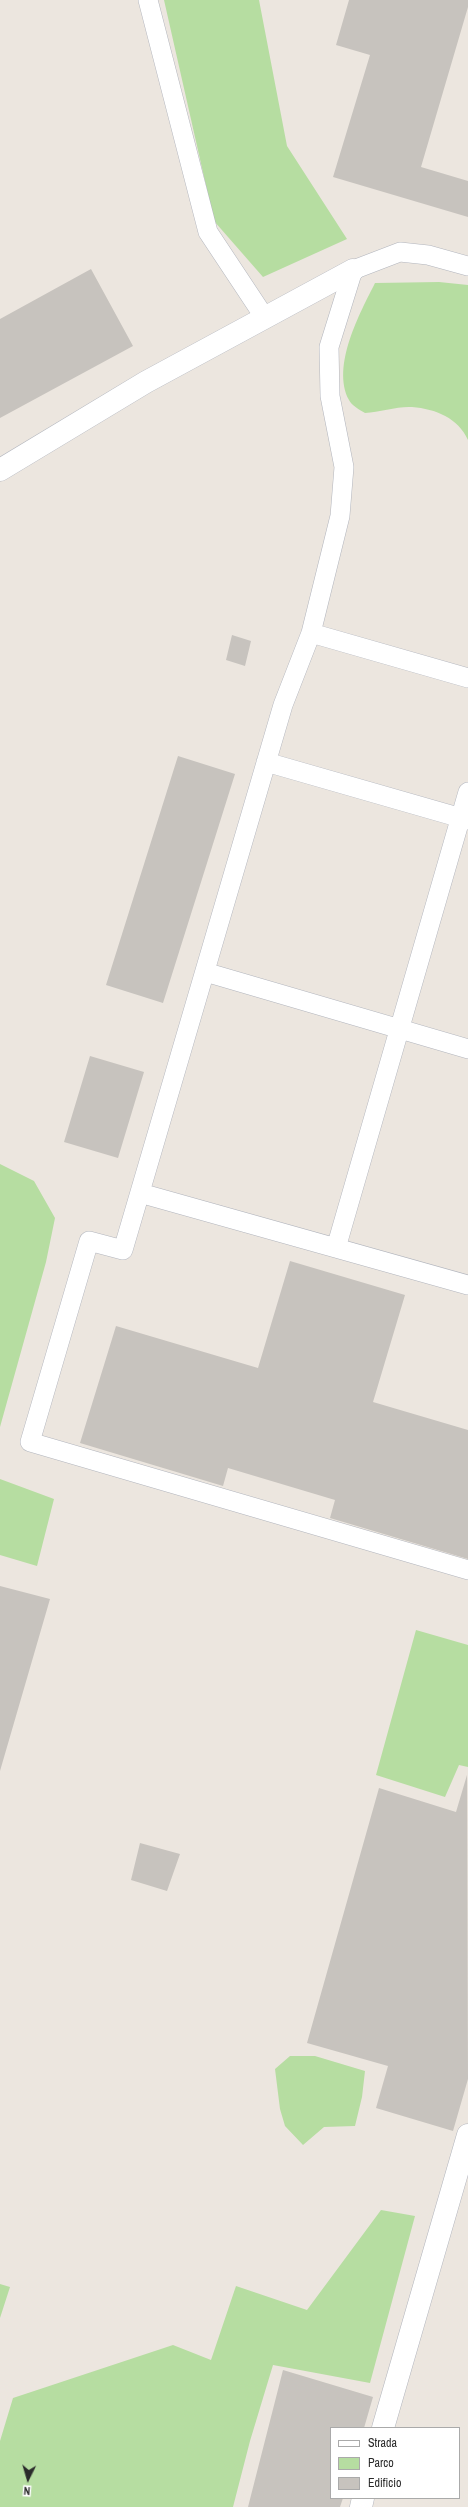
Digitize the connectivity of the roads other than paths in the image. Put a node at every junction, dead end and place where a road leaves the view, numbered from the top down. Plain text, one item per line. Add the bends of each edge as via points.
1 (148, 0) edge
2 (468, 266) edge
3 (353, 270) junction
4 (265, 318) junction
5 (0, 470) edge
6 (312, 633) junction
7 (468, 678) edge
8 (266, 762) junction
9 (468, 792) edge
10 (464, 819) edge
11 (205, 972) junction
12 (400, 1029) junction
13 (468, 1048) edge
14 (140, 1193) junction
15 (336, 1248) junction
16 (468, 1285) edge
17 (468, 1570) edge
18 (468, 2135) edge
19 (384, 2427) edge

1 - 4 lane via 208,232
2 - 3 lane via 428,255 400,252
3 - 4 street
3 - 6 lane via 329,347 330,396 344,467 340,516
4 - 5 street via 146,382
6 - 7 lane
6 - 8 lane via 283,705
8 - 10 lane
8 - 11 lane
9 - 10 lane
10 - 12 lane
11 - 12 lane
11 - 14 lane
12 - 13 lane
12 - 15 lane
14 - 15 lane
14 - 17 lane via 123,1250 89,1241 30,1442
15 - 16 lane
18 - 19 street

